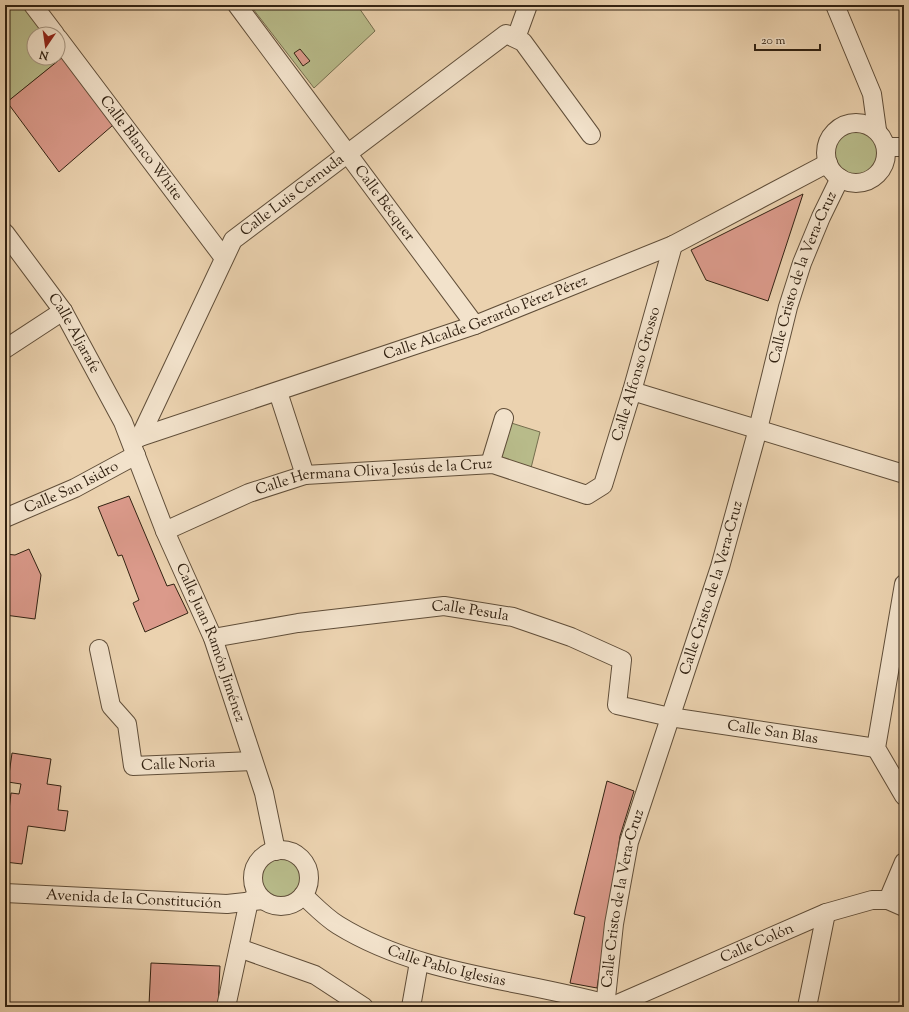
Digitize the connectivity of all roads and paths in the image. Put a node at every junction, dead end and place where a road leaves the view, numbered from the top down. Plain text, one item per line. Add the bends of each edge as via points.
1 (33, 5) edge
2 (236, 5) edge
3 (528, 5) edge
4 (835, 5) edge
5 (49, 26) edge
6 (511, 36) junction
7 (66, 49) edge
8 (877, 130) junction
9 (591, 135) dead end
10 (895, 147) edge
11 (346, 153) junction
12 (828, 163) junction
13 (840, 178) junction
14 (5, 233) edge
15 (673, 245) junction
16 (224, 258) junction
17 (63, 312) junction
18 (475, 325) junction
19 (5, 349) edge
20 (632, 391) junction
21 (278, 392) junction
22 (504, 418) dead end
23 (758, 429) junction
24 (135, 444) junction
25 (490, 464) junction
26 (904, 474) edge
27 (305, 475) junction
28 (587, 495) joint
29 (5, 518) edge
30 (165, 530) junction
31 (904, 584) edge
32 (214, 638) junction
33 (99, 649) dead end
34 (898, 657) edge
35 (670, 717) junction
36 (876, 748) junction
37 (253, 761) junction
38 (904, 796) edge
39 (276, 851) junction
40 (904, 862) edge
41 (5, 893) edge
42 (303, 896) junction
43 (256, 901) junction
44 (896, 904) edge
45 (826, 913) junction
46 (239, 948) junction
47 (419, 962) junction
48 (610, 1006) edge
49 (226, 1007) edge
50 (364, 1007) edge
51 (411, 1007) edge
52 (808, 1007) edge

1 - 5 street
2 - 11 street, Calle Bécquer
3 - 6 street
4 - 8 street via 872,94
6 - 9 street via 523,42
6 - 11 street, Calle Luis Cernuda
7 - 16 street, Calle Blanco White
8 - 10 street
8 - 12 street via 868,124 858,122 839,127 827,143
10 - 13 street via 886,157 884,167 869,180 860,183
11 - 16 street, Calle Luis Cernuda via 232,240
11 - 18 street, Calle Bécquer
12 - 13 street
12 - 15 street, Calle Alcalde Gerardo Pérez Pérez
13 - 23 street, Calle Cristo de la Vera-Cruz via 821,217 788,307
14 - 17 street, Calle Aljarafe
15 - 18 street, Calle Alcalde Gerardo Pérez Pérez
15 - 20 street, Calle Alfonso Grosso
16 - 24 street, Calle Luis Cernuda
17 - 19 street
17 - 24 street, Calle Aljarafe
18 - 21 street, Calle Alcalde Gerardo Pérez Pérez
20 - 23 street
20 - 28 street, Calle Alfonso Grosso via 603,485
21 - 24 street, Calle Alcalde Gerardo Pérez Pérez
21 - 27 street
22 - 25 street
23 - 26 street
23 - 35 street, Calle Cristo de la Vera-Cruz via 720,567
24 - 29 street, Calle San Isidro via 75,488
24 - 30 street, Calle Juan Ramón Jiménez
25 - 27 street, Calle Hermana Oliva Jesús de la Cruz
25 - 28 street, Calle Hermana Oliva Jesús de la Cruz
27 - 30 street, Calle Hermana Oliva Jesús de la Cruz via 249,493
30 - 32 street, Calle Juan Ramón Jiménez
31 - 34 street
32 - 35 street, Calle Pesula via 298,623 444,606 513,617 571,636 622,660 617,705
32 - 37 street, Calle Juan Ramón Jiménez
33 - 37 street, Calle Noria via 111,706 128,724 133,766
34 - 36 street
35 - 36 street, Calle San Blas
35 - 48 street, Calle Cristo de la Vera-Cruz via 629,842 614,924
36 - 38 street
37 - 39 street, Calle Juan Ramón Jiménez via 264,793
39 - 42 street via 294,854 302,860 308,878
39 - 43 street via 260,859 254,872
40 - 44 street
41 - 43 street, Avenida de la Constitución via 227,904
42 - 43 street via 292,903 280,906
42 - 47 street, Calle Pablo Iglesias via 336,924 378,946
43 - 46 street
44 - 45 street, Calle Colón via 872,900
45 - 48 street, Calle Colón
45 - 52 street
46 - 49 street
46 - 50 street via 315,975
47 - 48 street, Calle Pablo Iglesias
47 - 51 street

